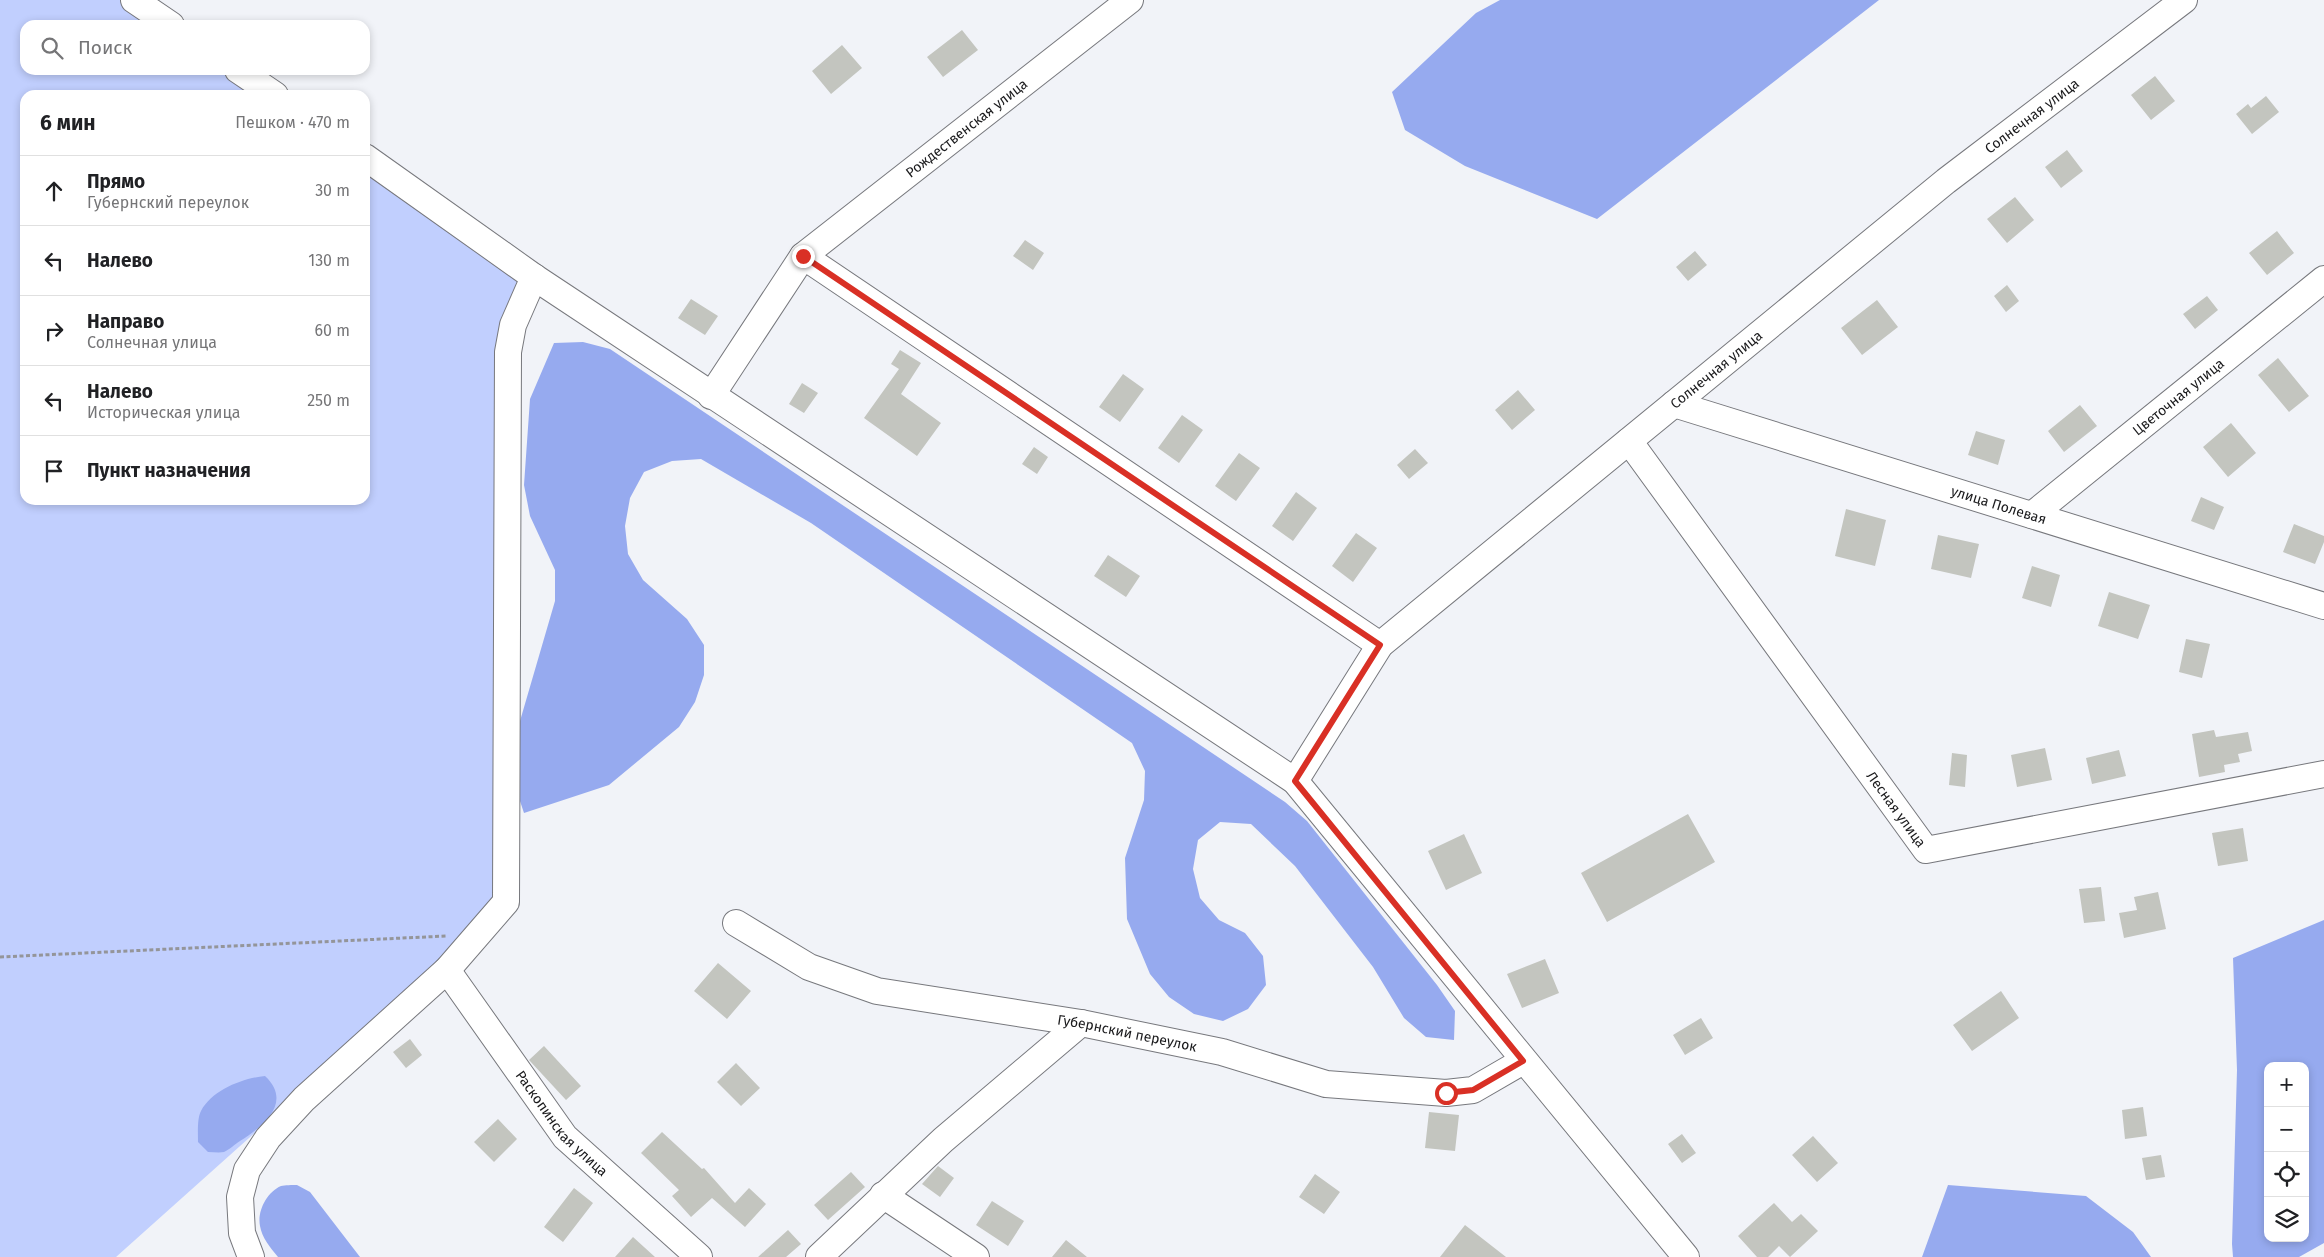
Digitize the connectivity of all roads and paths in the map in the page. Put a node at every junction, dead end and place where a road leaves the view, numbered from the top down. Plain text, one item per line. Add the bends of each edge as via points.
1 (134, 0) edge
2 (1130, 0) edge
3 (2184, 0) edge
4 (164, 20) edge
5 (245, 75) edge
6 (268, 90) edge
7 (370, 161) edge
8 (803, 256) junction
9 (534, 277) junction
10 (2324, 279) edge
11 (711, 396) junction
12 (1674, 404) junction
13 (1629, 441) junction
14 (2032, 515) junction
15 (2324, 606) edge
16 (1380, 645) junction
17 (2324, 774) edge
18 (1295, 781) junction
19 (736, 923) dead end
20 (476, 935) junction
21 (0, 957) edge
22 (447, 970) junction
23 (1081, 1023) junction
24 (1523, 1061) junction
25 (882, 1195) junction
26 (251, 1257) edge
27 (699, 1257) edge
28 (819, 1257) edge
29 (976, 1257) edge
30 (1686, 1257) edge

1 - 4 street
2 - 8 street, Рождественская улица
3 - 12 street, Солнечная улица via 1946,181
5 - 6 street
7 - 9 street
8 - 11 street, Рождественская улица
8 - 16 street
9 - 11 street
9 - 20 street via 513,325 508,352 506,902
10 - 14 street, Цветочная улица
11 - 18 street
12 - 13 street, Солнечная улица
12 - 14 street, улица Полевая
13 - 16 street, Солнечная улица
13 - 17 street, Лесная улица via 1926,850
14 - 15 street, улица Полевая
16 - 18 street, Солнечная улица
18 - 24 street
19 - 23 street, Губернский переулок via 809,968 877,991
20 - 21 path
20 - 22 street
22 - 26 street via 304,1099 268,1138 247,1170 240,1197 242,1233
22 - 27 street, Раскопинская улица via 565,1137
23 - 24 street, Губернский переулок via 1222,1052 1326,1084 1446,1093 1473,1090
23 - 25 street
24 - 30 street
25 - 28 street
25 - 29 street

